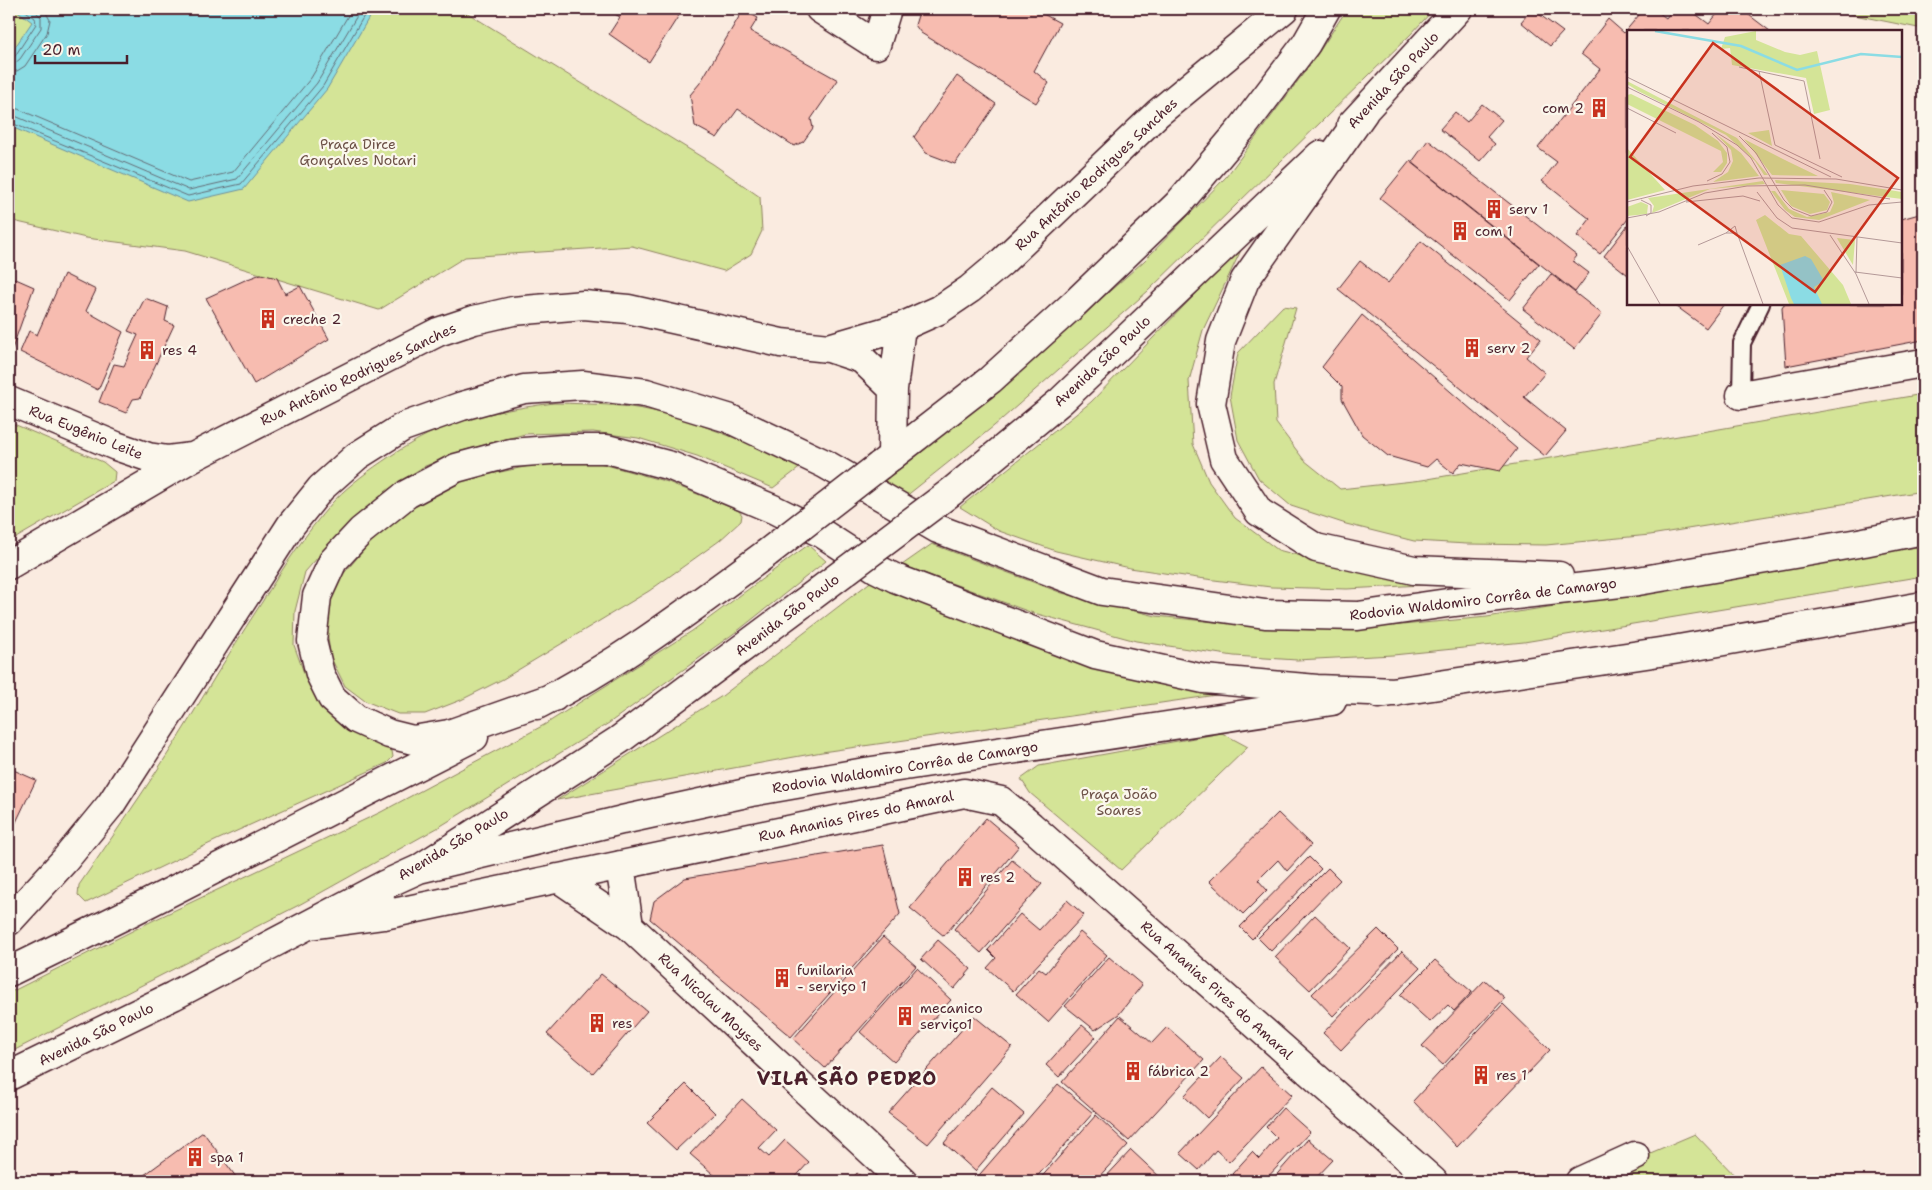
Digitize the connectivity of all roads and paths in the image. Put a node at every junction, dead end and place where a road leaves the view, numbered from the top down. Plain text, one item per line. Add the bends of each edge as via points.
1 (886, 9) edge
2 (1284, 9) edge
3 (1326, 9) edge
4 (1458, 9) edge
5 (824, 10) edge
6 (1364, 112) junction
7 (1761, 305) edge
8 (901, 327) junction
9 (828, 348) junction
10 (1923, 363) edge
11 (893, 389) junction
12 (1741, 395) joint
13 (9, 401) edge
14 (193, 457) junction
15 (886, 461) junction
16 (1923, 530) edge
17 (9, 565) edge
18 (1638, 580) junction
19 (1923, 606) edge
20 (1396, 692) junction
21 (554, 697) junction
22 (620, 865) junction
23 (419, 869) junction
24 (558, 878) junction
25 (386, 884) junction
26 (384, 915) junction
27 (9, 921) edge
28 (308, 926) junction
29 (629, 926) junction
30 (9, 972) edge
31 (9, 1076) edge
32 (1635, 1156) dead end
33 (903, 1181) edge
34 (1433, 1181) edge
35 (1580, 1181) edge

1 - 5 main road via 876,45
2 - 8 main road, Rua Antônio Rodrigues Sanches via 1158,113 970,289 939,310
3 - 15 main road via 1306,44 1178,204 990,380
4 - 6 main road, Avenida São Paulo
6 - 18 main road via 1245,280 1221,341 1212,404 1224,459 1258,512 1316,548 1414,570
6 - 23 main road, Avenida São Paulo, bridge via 1061,401 951,492 618,740
7 - 12 lane via 1742,343
8 - 9 main road, Rua Antônio Rodrigues Sanches
8 - 11 main road
9 - 11 main road, Rua Antônio Rodrigues Sanches via 862,360
9 - 14 main road, Rua Antônio Rodrigues Sanches via 781,343 628,309 584,305 513,311 438,332
10 - 12 main road
11 - 15 main road
13 - 14 main road, Rua Eugênio Leite via 148,457 168,460
14 - 17 main road, Rua Antônio Rodrigues Sanches
15 - 21 main road, bridge via 662,632
16 - 18 main road, Rodovia Waldomiro Corrêa de Camargo
18 - 27 main road, Rodovia Waldomiro Corrêa de Camargo via 1358,616 1264,614 1102,591 938,529 825,464 728,418 646,393 583,385 524,389 403,427 357,456 321,488 291,525 111,804
19 - 20 main road, Rodovia Waldomiro Corrêa de Camargo via 1673,650
20 - 21 main road, Rodovia Waldomiro Corrêa de Camargo via 1204,679 1095,655 895,578 823,534 773,509 671,466 607,449 511,453 456,468 407,494 361,531 332,561 317,596 312,641 320,674 332,698 356,719 389,734 413,740 449,734
20 - 23 main road, Rodovia Waldomiro Corrêa de Camargo via 751,792
21 - 30 main road
22 - 24 main road, Rua Ananias Pires do Amaral
22 - 29 main road
22 - 34 main road, Rua Ananias Pires do Amaral via 964,793 1000,801
23 - 25 main road, Avenida São Paulo
24 - 26 main road, Rua Ananias Pires do Amaral
24 - 29 main road, Rua Nicolau Moyses
25 - 26 main road via 380,901
25 - 28 main road, Avenida São Paulo
26 - 28 main road, Rua Ananias Pires do Amaral
28 - 31 main road, Avenida São Paulo
29 - 33 main road, Rua Nicolau Moyses
32 - 35 main road

